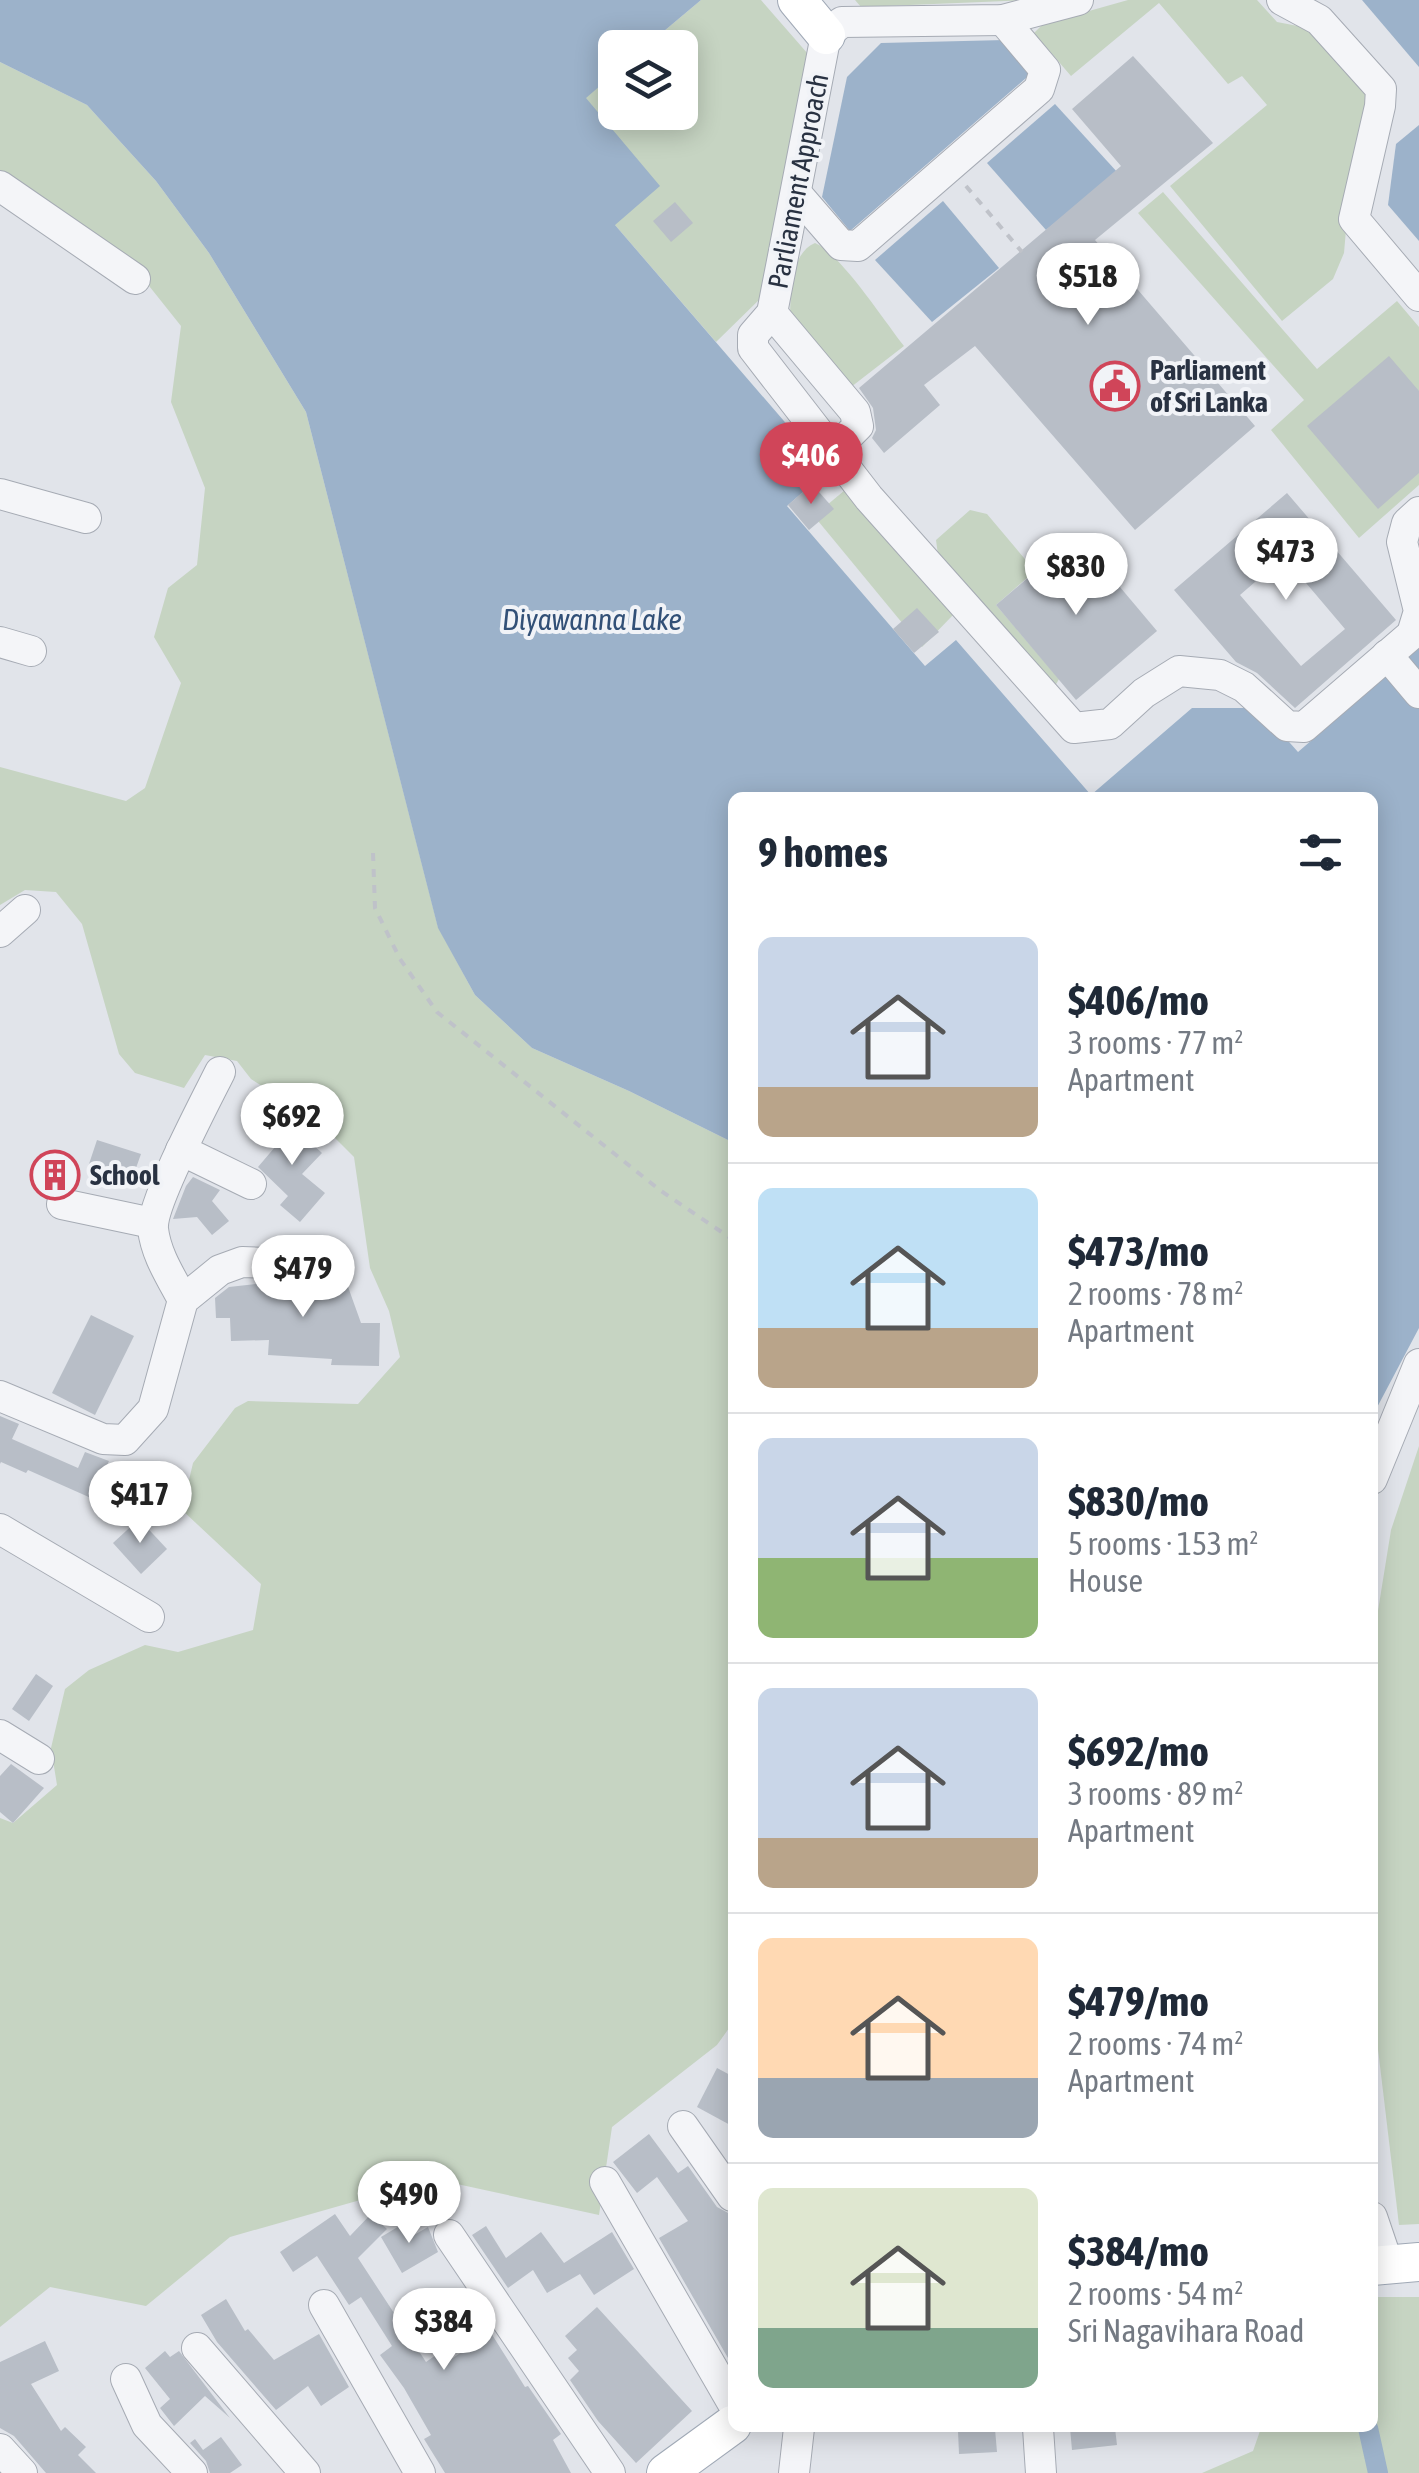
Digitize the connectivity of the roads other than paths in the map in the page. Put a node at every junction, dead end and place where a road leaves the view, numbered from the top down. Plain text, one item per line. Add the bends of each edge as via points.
1 (797, 0) edge
2 (1078, 0) edge
3 (1282, 0) edge
4 (831, 19) edge
5 (1003, 20) junction
6 (0, 186) edge
7 (796, 194) junction
8 (136, 279) dead end
9 (1419, 296) edge
10 (0, 494) edge
11 (1419, 512) edge
12 (86, 518) dead end
13 (0, 642) edge
14 (31, 651) dead end
15 (1391, 660) junction
16 (1419, 693) edge
17 (26, 910) dead end
18 (0, 932) edge
19 (220, 1072) dead end
20 (181, 1150) junction
21 (252, 1184) dead end
22 (62, 1204) dead end
23 (152, 1223) junction
24 (288, 1264) dead end
25 (183, 1300) junction
26 (1419, 1364) edge
27 (0, 1396) edge
28 (1378, 1464) edge
29 (0, 1528) edge
30 (149, 1617) dead end
31 (0, 1735) edge
32 (40, 1759) dead end
33 (683, 2126) dead end
34 (605, 2182) dead end
35 (728, 2190) edge
36 (1378, 2230) edge
37 (449, 2235) dead end
38 (1393, 2264) edge
39 (324, 2305) dead end
40 (197, 2348) dead end
41 (126, 2380) dead end
42 (728, 2395) edge
43 (728, 2429) edge
44 (799, 2432) edge
45 (1038, 2432) edge
46 (0, 2449) edge
47 (22, 2473) edge
48 (192, 2473) edge
49 (305, 2473) edge
50 (420, 2473) edge
51 (610, 2473) edge
52 (666, 2473) edge
53 (794, 2473) edge
54 (1041, 2473) edge

1 - 4 main road, Parliament Approach
2 - 5 street
3 - 9 street via 1319,20 1381,89 1354,219
4 - 5 street
4 - 7 street, Parliament Approach
5 - 7 street via 1045,70 1040,90 858,246 841,246
6 - 8 street
7 - 15 street, Parliament Approach via 772,313 753,335 753,348 869,498 1074,728 1110,724 1179,671 1220,675 1287,726 1304,726
10 - 12 street
11 - 15 street, Parliament Approach via 1407,523 1402,542 1419,611 1412,634
13 - 14 street
15 - 16 street
17 - 18 street
19 - 20 street
20 - 21 street
20 - 23 street
22 - 23 street
23 - 25 street via 157,1252
24 - 25 street via 242,1262 220,1270
25 - 27 street via 152,1409 125,1440 102,1439
26 - 28 street
29 - 30 street
31 - 32 street
33 - 35 street
34 - 42 street
36 - 38 street
37 - 51 street
39 - 50 street
40 - 49 street
41 - 48 street via 146,2425
43 - 52 main road
44 - 53 street
45 - 54 street
46 - 47 street

